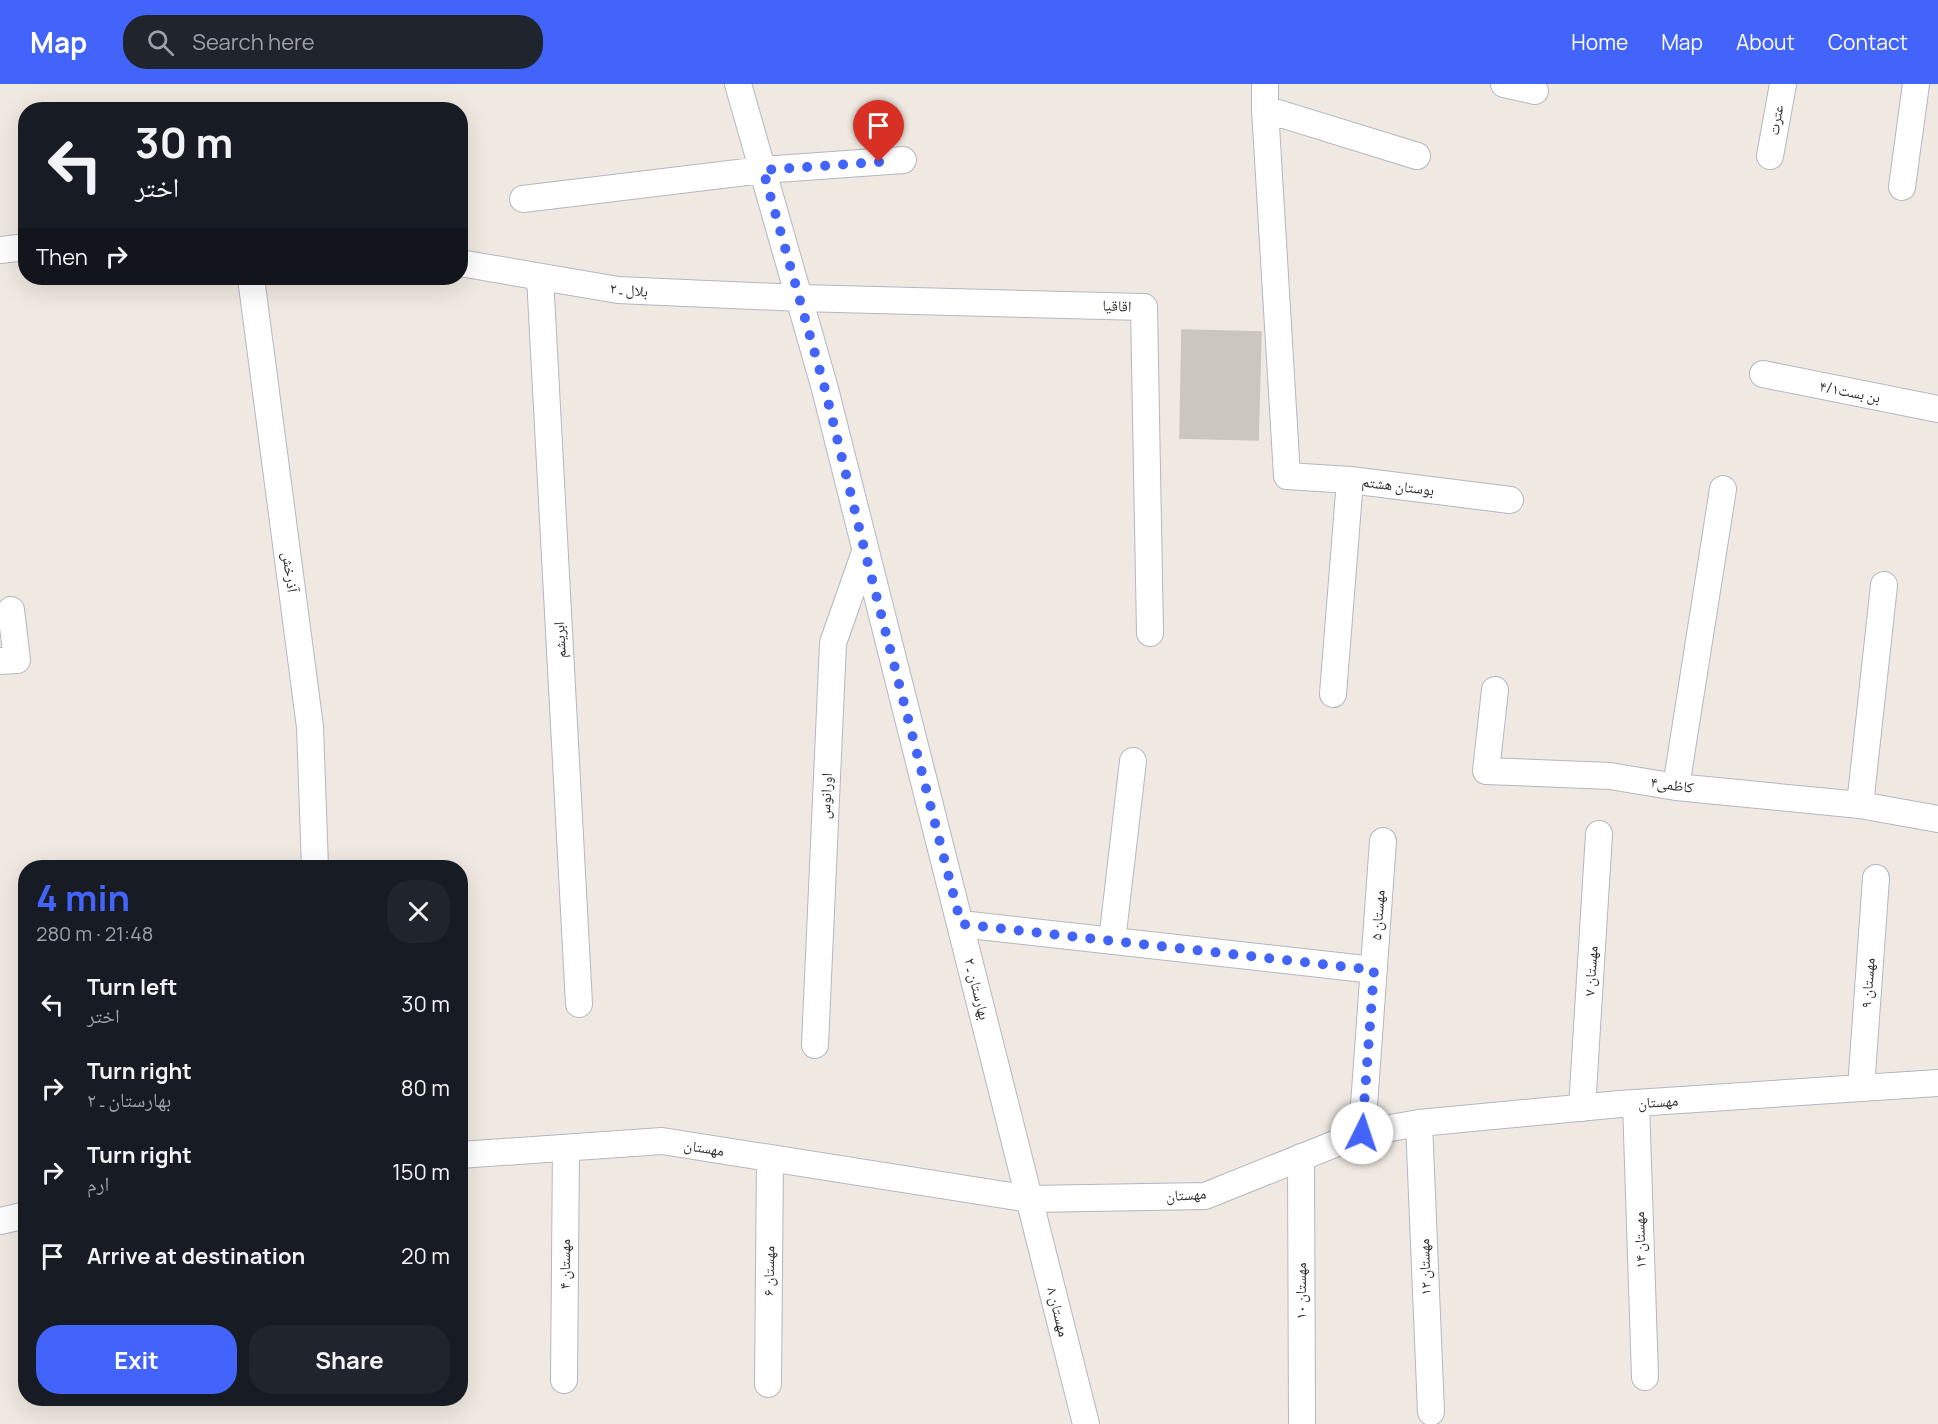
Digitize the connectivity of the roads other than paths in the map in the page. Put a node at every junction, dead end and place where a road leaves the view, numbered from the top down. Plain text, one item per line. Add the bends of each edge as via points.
1 (738, 84) edge
2 (1504, 84) edge
3 (1783, 84) edge
4 (1916, 84) edge
5 (1535, 91) dead end
6 (1265, 97) edge
7 (1417, 156) dead end
8 (1770, 156) dead end
9 (903, 160) dead end
10 (763, 170) junction
11 (1902, 187) dead end
12 (523, 199) dead end
13 (18, 248) edge
14 (0, 249) edge
15 (468, 264) edge
16 (540, 277) junction
17 (251, 285) edge
18 (800, 298) junction
19 (1763, 374) dead end
20 (1938, 409) edge
21 (1350, 480) junction
22 (1723, 489) dead end
23 (1510, 500) dead end
24 (865, 552) junction
25 (1884, 585) dead end
26 (11, 610) dead end
27 (1150, 633) dead end
28 (0, 661) edge
29 (1495, 690) dead end
30 (1333, 694) dead end
31 (1133, 760) dead end
32 (1676, 787) junction
33 (1860, 805) junction
34 (1938, 819) edge
35 (1599, 834) dead end
36 (1383, 841) dead end
37 (315, 860) edge
38 (1875, 878) dead end
39 (961, 924) junction
40 (1112, 941) junction
41 (1374, 970) junction
42 (579, 1004) dead end
43 (815, 1045) dead end
44 (1938, 1083) edge
45 (1861, 1088) junction
46 (1636, 1103) junction
47 (1582, 1107) junction
48 (1419, 1123) junction
49 (1362, 1133) junction
50 (566, 1148) junction
51 (468, 1154) edge
52 (1301, 1157) junction
53 (770, 1158) junction
54 (1030, 1199) junction
55 (18, 1217) edge
56 (0, 1221) edge
57 (1645, 1377) dead end
58 (564, 1380) dead end
59 (768, 1384) dead end
60 (1431, 1412) dead end
61 (1086, 1424) edge
62 (1302, 1424) edge

1 - 10 street, بهارستان ـ ۲
2 - 5 street
3 - 8 street, عترت
4 - 11 street
6 - 7 street
6 - 21 street, بوستان هشتم via 1287,476
9 - 10 street
10 - 12 street
10 - 18 street, بهارستان ـ ۲
13 - 14 street
15 - 16 street, بلال ـ ۲
16 - 18 street, بلال ـ ۲ via 618,290
16 - 42 street, ابریشم
17 - 37 street, آذرخش via 310,727
18 - 24 street, بهارستان ـ ۲
18 - 27 street, اقاقیا via 1144,307
19 - 20 street, بن بست۴/۱
21 - 23 street, بوستان هشتم
21 - 30 street
22 - 32 street
24 - 39 street, بهارستان ـ ۲
24 - 43 street, اورانوس via 833,643
25 - 33 street
26 - 28 street via 17,660
29 - 32 street, کاظمی۴ via 1486,771 1610,776
31 - 40 street
32 - 33 street, کاظمی۴
33 - 34 street, کاظمی۴
35 - 47 street, مهستان ۷
36 - 41 street, مهستان ۵
38 - 45 street, مهستان ۹
39 - 40 street
39 - 54 street, بهارستان ـ ۲
40 - 41 street
41 - 49 street, مهستان ۵
44 - 45 street, مهستان
45 - 46 street, مهستان
46 - 47 street, مهستان
46 - 57 street, مهستان ۱۴
47 - 48 street, مهستان
48 - 49 street, مهستان
48 - 60 street, مهستان ۱۲
49 - 52 street, مهستان
50 - 51 street, مهستان
50 - 53 street, مهستان via 662,1141
50 - 58 street, مهستان ۴
52 - 54 street, مهستان via 1205,1196
52 - 62 street, مهستان ۱۰
53 - 54 street, مهستان
53 - 59 street, مهستان ۶
54 - 61 street, مهستان ۸
55 - 56 street

